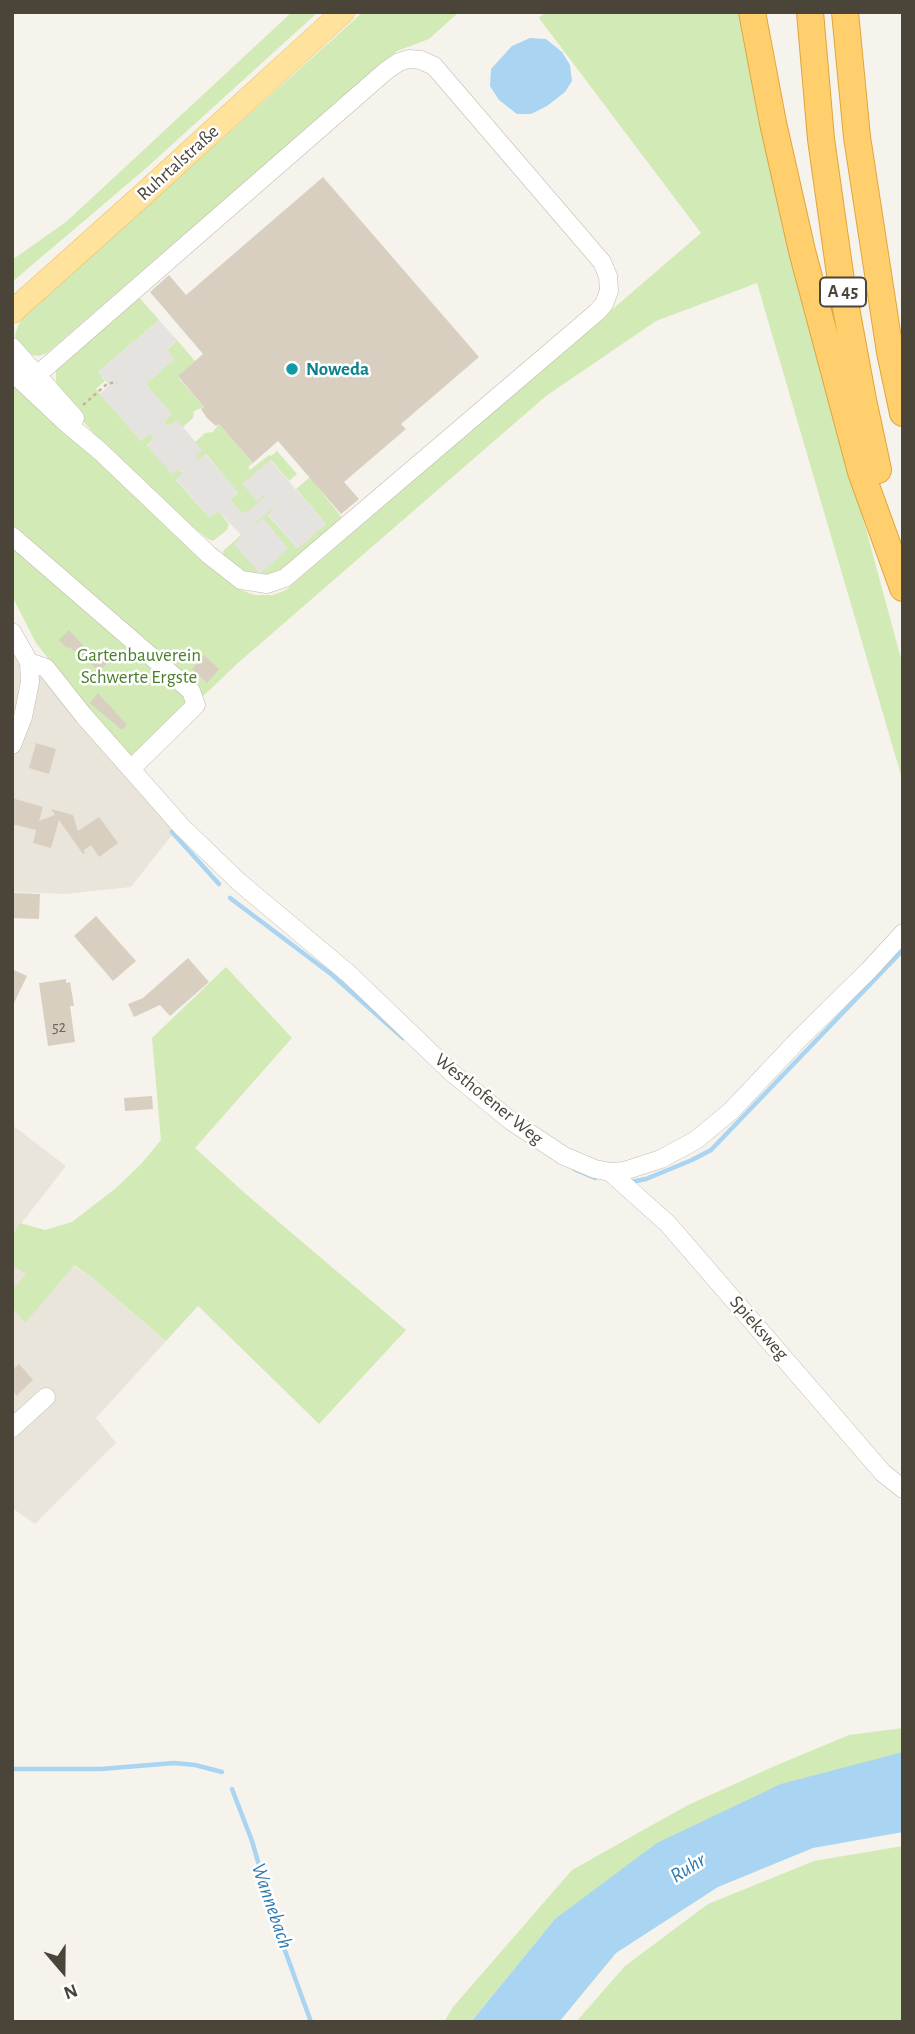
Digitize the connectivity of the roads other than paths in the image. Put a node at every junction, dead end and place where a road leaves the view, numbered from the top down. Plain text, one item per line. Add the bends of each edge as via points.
1 (343, 12) edge
2 (752, 12) edge
3 (810, 12) edge
4 (845, 12) edge
5 (12, 312) edge
6 (12, 347) edge
7 (12, 372) edge
8 (37, 374) junction
9 (903, 413) edge
10 (100, 452) junction
11 (12, 536) edge
12 (903, 568) edge
13 (903, 588) edge
14 (12, 632) edge
15 (29, 662) junction
16 (12, 745) edge
17 (131, 769) junction
18 (903, 933) edge
19 (610, 1172) junction
20 (46, 1397) dead end
21 (12, 1428) edge
22 (903, 1489) edge

1 - 5 main road, Ruhrtalstraße
2 - 13 highway via 802,251 861,472
3 - 12 highway, A 45 via 821,139 841,281 863,400
4 - 9 highway, A 45 via 857,137
6 - 8 street
7 - 10 street
8 - 10 street
8 - 10 street via 387,70 409,59 434,66 602,262 608,275 609,291 597,312 285,578 267,583 241,580 174,524
11 - 17 street via 191,691 196,705
14 - 15 street
15 - 16 street via 23,717
15 - 17 street, Westhofener Weg via 46,668
17 - 19 street, Westhofener Weg via 239,882 349,974 451,1072 511,1121 564,1156
18 - 19 street via 731,1111 696,1140 661,1159
19 - 22 street, Spieksweg via 668,1224 883,1474
20 - 21 street

